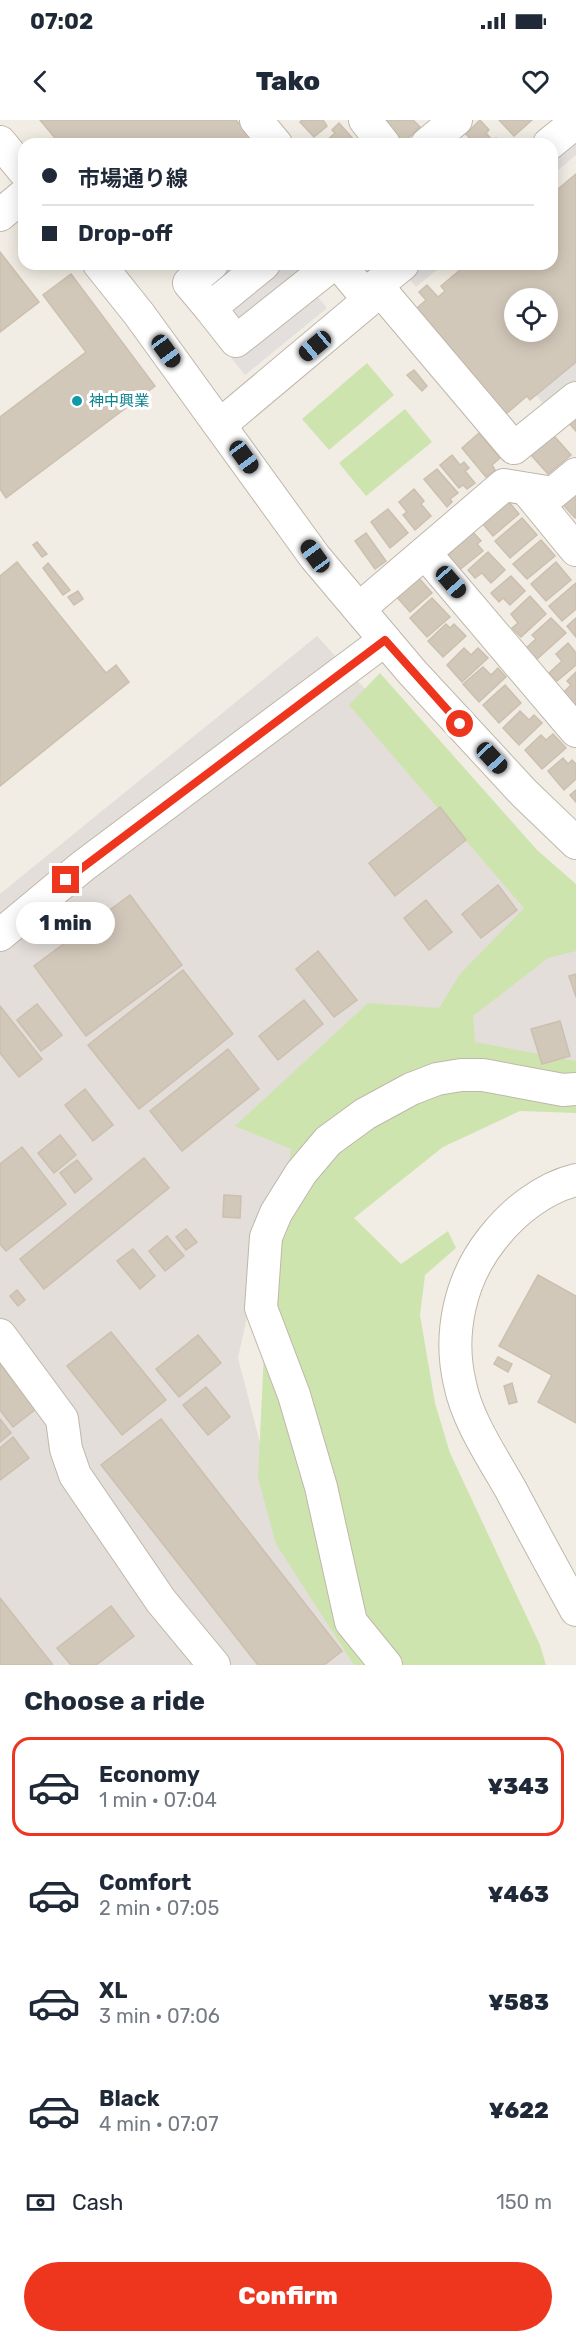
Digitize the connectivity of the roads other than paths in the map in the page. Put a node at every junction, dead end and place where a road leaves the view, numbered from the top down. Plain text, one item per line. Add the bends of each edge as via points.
1 (256, 120) edge
2 (365, 120) edge
3 (456, 120) edge
4 (576, 122) edge
5 (271, 138) edge
6 (379, 138) edge
7 (434, 138) edge
8 (556, 138) edge
9 (0, 142) edge
10 (18, 164) edge
11 (18, 200) edge
12 (0, 214) edge
13 (104, 270) edge
14 (205, 270) edge
15 (257, 270) edge
16 (325, 270) edge
17 (346, 270) edge
18 (396, 270) edge
19 (371, 290) junction
20 (210, 308) junction
21 (576, 398) edge
22 (220, 425) junction
23 (576, 474) edge
24 (526, 489) junction
25 (576, 550) edge
26 (425, 553) junction
27 (360, 608) junction
28 (385, 640) junction
29 (576, 731) edge
30 (576, 843) edge
31 (0, 935) edge
32 (576, 1089) edge
33 (576, 1180) edge
34 (0, 1335) edge
35 (576, 1610) edge
36 (214, 1665) edge
37 (386, 1665) edge

1 - 5 street
2 - 6 street
3 - 7 street
4 - 8 street
9 - 10 street
11 - 12 street
13 - 22 street
14 - 20 street via 189,283
15 - 20 street
16 - 20 street via 236,341
17 - 19 street
18 - 19 street
19 - 21 street via 514,448
19 - 22 street via 369,300
22 - 27 street via 315,556
23 - 24 street via 553,493
24 - 25 street
24 - 26 street via 504,485
26 - 27 street
26 - 29 street
27 - 28 street
28 - 30 street via 524,793
28 - 31 street via 83,866
32 - 37 street via 540,1087 483,1075 437,1078 411,1089 365,1114 328,1141 301,1173 266,1237 261,1308 294,1395 321,1487 351,1622
33 - 35 street via 527,1203 477,1257 460,1300 455,1349 460,1385 477,1428
34 - 36 street via 62,1419 75,1475 161,1601

